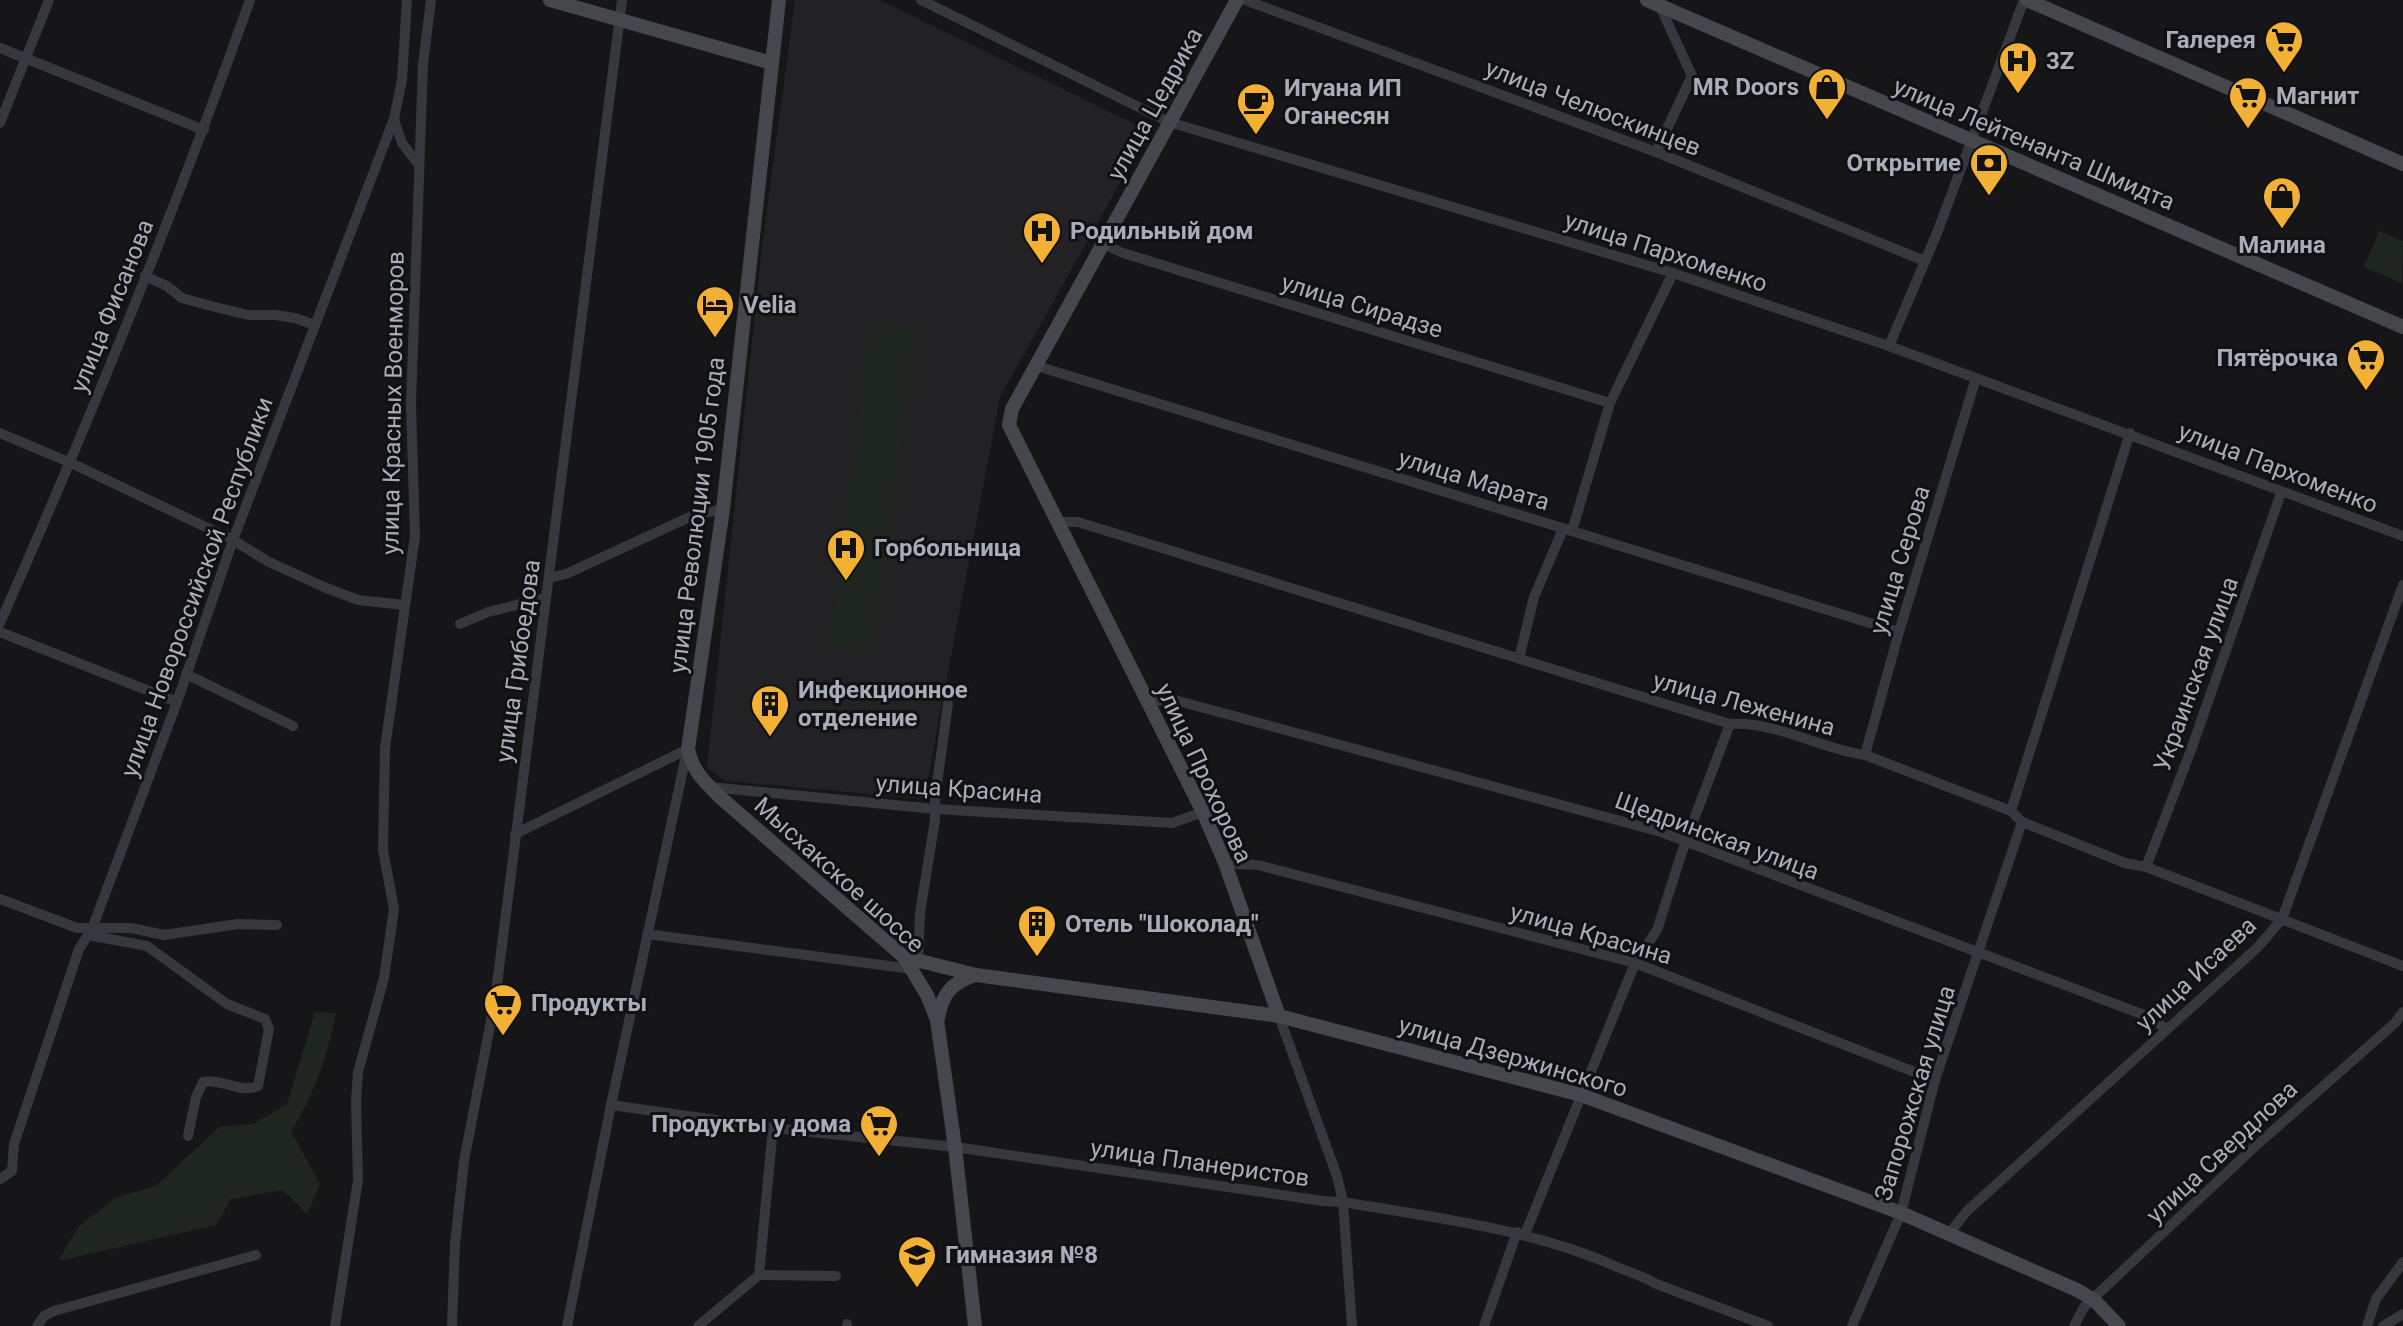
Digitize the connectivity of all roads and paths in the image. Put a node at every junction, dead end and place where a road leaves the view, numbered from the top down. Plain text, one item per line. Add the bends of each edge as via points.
1 (49, 0) edge
2 (250, 0) edge
3 (407, 0) edge
4 (431, 0) edge
5 (550, 0) edge
6 (622, 0) edge
7 (779, 0) edge
8 (921, 0) edge
9 (1237, 0) edge
10 (1245, 0) edge
11 (2026, 0) edge
12 (1653, 3) edge
13 (620, 20) junction
14 (0, 48) edge
15 (26, 58) junction
16 (772, 63) junction
17 (394, 119) junction
18 (1169, 122) junction
19 (0, 123) edge
20 (204, 130) junction
21 (1971, 140) junction
22 (1656, 152) junction
23 (2403, 164) edge
24 (419, 165) junction
25 (1103, 244) junction
26 (1925, 261) junction
27 (1673, 273) junction
28 (145, 276) junction
29 (315, 325) junction
30 (2403, 327) edge
31 (1889, 346) junction
32 (1037, 366) junction
33 (1976, 378) junction
34 (1610, 403) junction
35 (0, 433) edge
36 (2130, 433) junction
37 (1015, 441) joint
38 (71, 463) junction
39 (2281, 493) junction
40 (723, 509) junction
41 (1059, 522) junction
42 (1567, 530) junction
43 (2403, 536) edge
44 (233, 540) junction
45 (549, 578) junction
46 (2403, 585) edge
47 (545, 598) junction
48 (404, 605) junction
49 (0, 623) edge
50 (460, 624) dead end
51 (0, 632) edge
52 (1899, 632) junction
53 (1519, 659) junction
54 (186, 674) junction
55 (177, 702) junction
56 (1146, 702) junction
57 (948, 704) dead end
58 (1730, 724) junction
59 (293, 726) dead end
60 (688, 752) junction
61 (1865, 755) junction
62 (662, 763) junction
63 (682, 783) junction
64 (710, 787) junction
65 (935, 809) junction
66 (2011, 811) junction
67 (1203, 812) junction
68 (2022, 822) junction
69 (515, 834) junction
70 (1685, 843) junction
71 (1225, 863) junction
72 (2146, 867) junction
73 (0, 899) edge
74 (2282, 919) junction
75 (277, 925) dead end
76 (90, 932) junction
77 (647, 934) junction
78 (1979, 954) junction
79 (912, 962) junction
80 (1635, 963) junction
81 (2403, 966) edge
82 (1264, 972) junction
83 (976, 975) junction
84 (1234, 1010) junction
85 (2403, 1012) edge
86 (1279, 1016) junction
87 (937, 1020) junction
88 (2167, 1030) junction
89 (1935, 1080) junction
90 (1581, 1095) junction
91 (611, 1105) junction
92 (773, 1128) junction
93 (188, 1136) dead end
94 (955, 1147) junction
95 (0, 1179) edge
96 (1343, 1202) junction
97 (1901, 1213) junction
98 (1521, 1233) junction
99 (1949, 1234) junction
100 (256, 1255) dead end
101 (2403, 1262) edge
102 (759, 1275) junction
103 (836, 1276) dead end
104 (2094, 1300) junction
105 (2403, 1314) edge
106 (37, 1326) edge
107 (335, 1326) edge
108 (452, 1326) edge
109 (567, 1326) edge
110 (698, 1326) edge
111 (975, 1326) edge
112 (1352, 1326) edge
113 (1484, 1326) edge
114 (1768, 1326) edge
115 (1852, 1326) edge
116 (2074, 1326) edge
117 (2119, 1326) edge
118 (2367, 1326) edge
119 (2383, 1326) edge

1 - 15 street
2 - 20 street, улица Фисанова
3 - 17 street, улица Новороссийской Республики
4 - 24 street, улица Красных Военморов
5 - 13 street
6 - 13 street, улица Грибоедова
7 - 16 street, улица Революции 1905 года
8 - 18 street, улица Пархоменко
9 - 18 street, улица Цедрика
10 - 22 street, улица Челюскинцев
11 - 21 street
11 - 23 street
12 - 21 street, улица Лейтенанта Шмидта
12 - 22 street via 1692,76
13 - 16 street
13 - 45 street, улица Грибоедова
14 - 15 street
15 - 19 street
15 - 20 street
16 - 40 street, улица Революции 1905 года
17 - 24 street via 402,143
17 - 29 street, улица Новороссийской Республики
18 - 25 street, улица Цедрика
18 - 27 street, улица Пархоменко
20 - 28 street, улица Фисанова
21 - 26 street
21 - 30 street, улица Лейтенанта Шмидта
22 - 26 street, улица Челюскинцев
24 - 48 street, улица Красных Военморов via 411,403 415,536
25 - 32 street, улица Цедрика
25 - 34 street, улица Сирадзе
26 - 31 street
27 - 31 street, улица Пархоменко
27 - 34 street
28 - 29 street via 182,298
28 - 38 street, улица Фисанова
29 - 44 street, улица Новороссийской Республики
31 - 33 street, улица Пархоменко
32 - 37 street, улица Цедрика via 1012,409 1009,425
32 - 42 street, улица Марата
33 - 36 street, улица Пархоменко
33 - 52 street, улица Серова
34 - 42 street
35 - 38 street
36 - 39 street, улица Пархоменко
36 - 66 street
37 - 41 street, улица Прохорова
38 - 44 street
38 - 49 street, улица Фисанова
39 - 43 street, улица Пархоменко
39 - 72 street, Украинская улица
40 - 45 street via 694,515
40 - 60 street, улица Революции 1905 года
41 - 53 street, улица Леженина via 1078,522
41 - 56 street, улица Прохорова
42 - 52 street, улица Марата
42 - 53 street via 1534,597
44 - 48 street via 269,562 358,600
44 - 54 street, улица Новороссийской Республики
45 - 47 street, улица Грибоедова
46 - 74 street, улица Исаева
47 - 50 street
47 - 69 street, улица Грибоедова
48 - 107 street, улица Красных Военморов via 385,748 383,850 394,909 384,978 358,1072 358,1180
51 - 55 street
52 - 61 street, улица Серова
53 - 58 street, улица Леженина
54 - 55 street, улица Новороссийской Республики
54 - 59 street
55 - 76 street, улица Новороссийской Республики
56 - 67 street, улица Прохорова
56 - 70 street, Щедринская улица via 1171,699 1661,832
57 - 65 street
58 - 61 street, улица Леженина via 1750,723
58 - 70 street
60 - 62 street
60 - 63 street, улица Революции 1905 года
60 - 64 street, Мысхакское шоссе
61 - 66 street, улица Леженина
62 - 63 street via 676,766
62 - 69 street
63 - 77 street, улица Революции 1905 года
64 - 65 street, улица Красина
64 - 79 street, Мысхакское шоссе
65 - 67 street, улица Красина via 1172,823
65 - 79 street
66 - 68 street, улица Леженина
67 - 71 street, улица Прохорова
68 - 72 street, улица Леженина
68 - 78 street, Запорожская улица
69 - 108 street, улица Грибоедова via 495,1000 464,1161
70 - 78 street, Щедринская улица
70 - 80 street via 1657,930
71 - 80 street, улица Красина via 1258,865
71 - 82 street, улица Прохорова
72 - 74 street, улица Леженина
73 - 76 street
74 - 81 street, улица Леженина
74 - 88 street, улица Исаева
75 - 76 street via 238,924 164,935 131,928
76 - 93 street via 147,946 227,1004 265,1019 269,1029 258,1086 251,1090 203,1082
76 - 95 street, улица Новороссийской Республики via 74,960 14,1144 12,1171
77 - 79 street, улица Дзержинского
77 - 91 street, улица Революции 1905 года
78 - 88 street, Щедринская улица via 2152,1018
78 - 89 street, Запорожская улица
79 - 83 street, улица Дзержинского
79 - 87 street, Мысхакское шоссе
80 - 89 street, улица Красина
80 - 90 street
82 - 84 street via 1262,998
82 - 86 street, улица Прохорова
83 - 84 street, улица Дзержинского
83 - 87 street via 951,987
84 - 86 street, улица Дзержинского
85 - 104 street, улица Свердлова
86 - 90 street, улица Дзержинского
86 - 96 street, улица Прохорова
87 - 94 street, Мысхакское шоссе
88 - 99 street, улица Исаева via 1966,1212
89 - 97 street, Запорожская улица
90 - 97 street, улица Дзержинского
90 - 98 street
91 - 92 street, улица Планеристов
91 - 109 street, улица Революции 1905 года
92 - 94 street, улица Планеристов
92 - 102 street
94 - 96 street, улица Планеристов
94 - 111 street, Мысхакское шоссе
96 - 98 street, улица Планеристов
96 - 112 street, улица Прохорова
97 - 99 street, улица Дзержинского
97 - 115 street, Запорожская улица
98 - 113 street
98 - 114 street, улица Планеристов
99 - 104 street, улица Дзержинского
100 - 106 street via 54,1311
101 - 118 street via 2376,1299
102 - 103 street
102 - 110 street
104 - 116 street, улица Свердлова
104 - 117 street, улица Дзержинского
105 - 119 street

